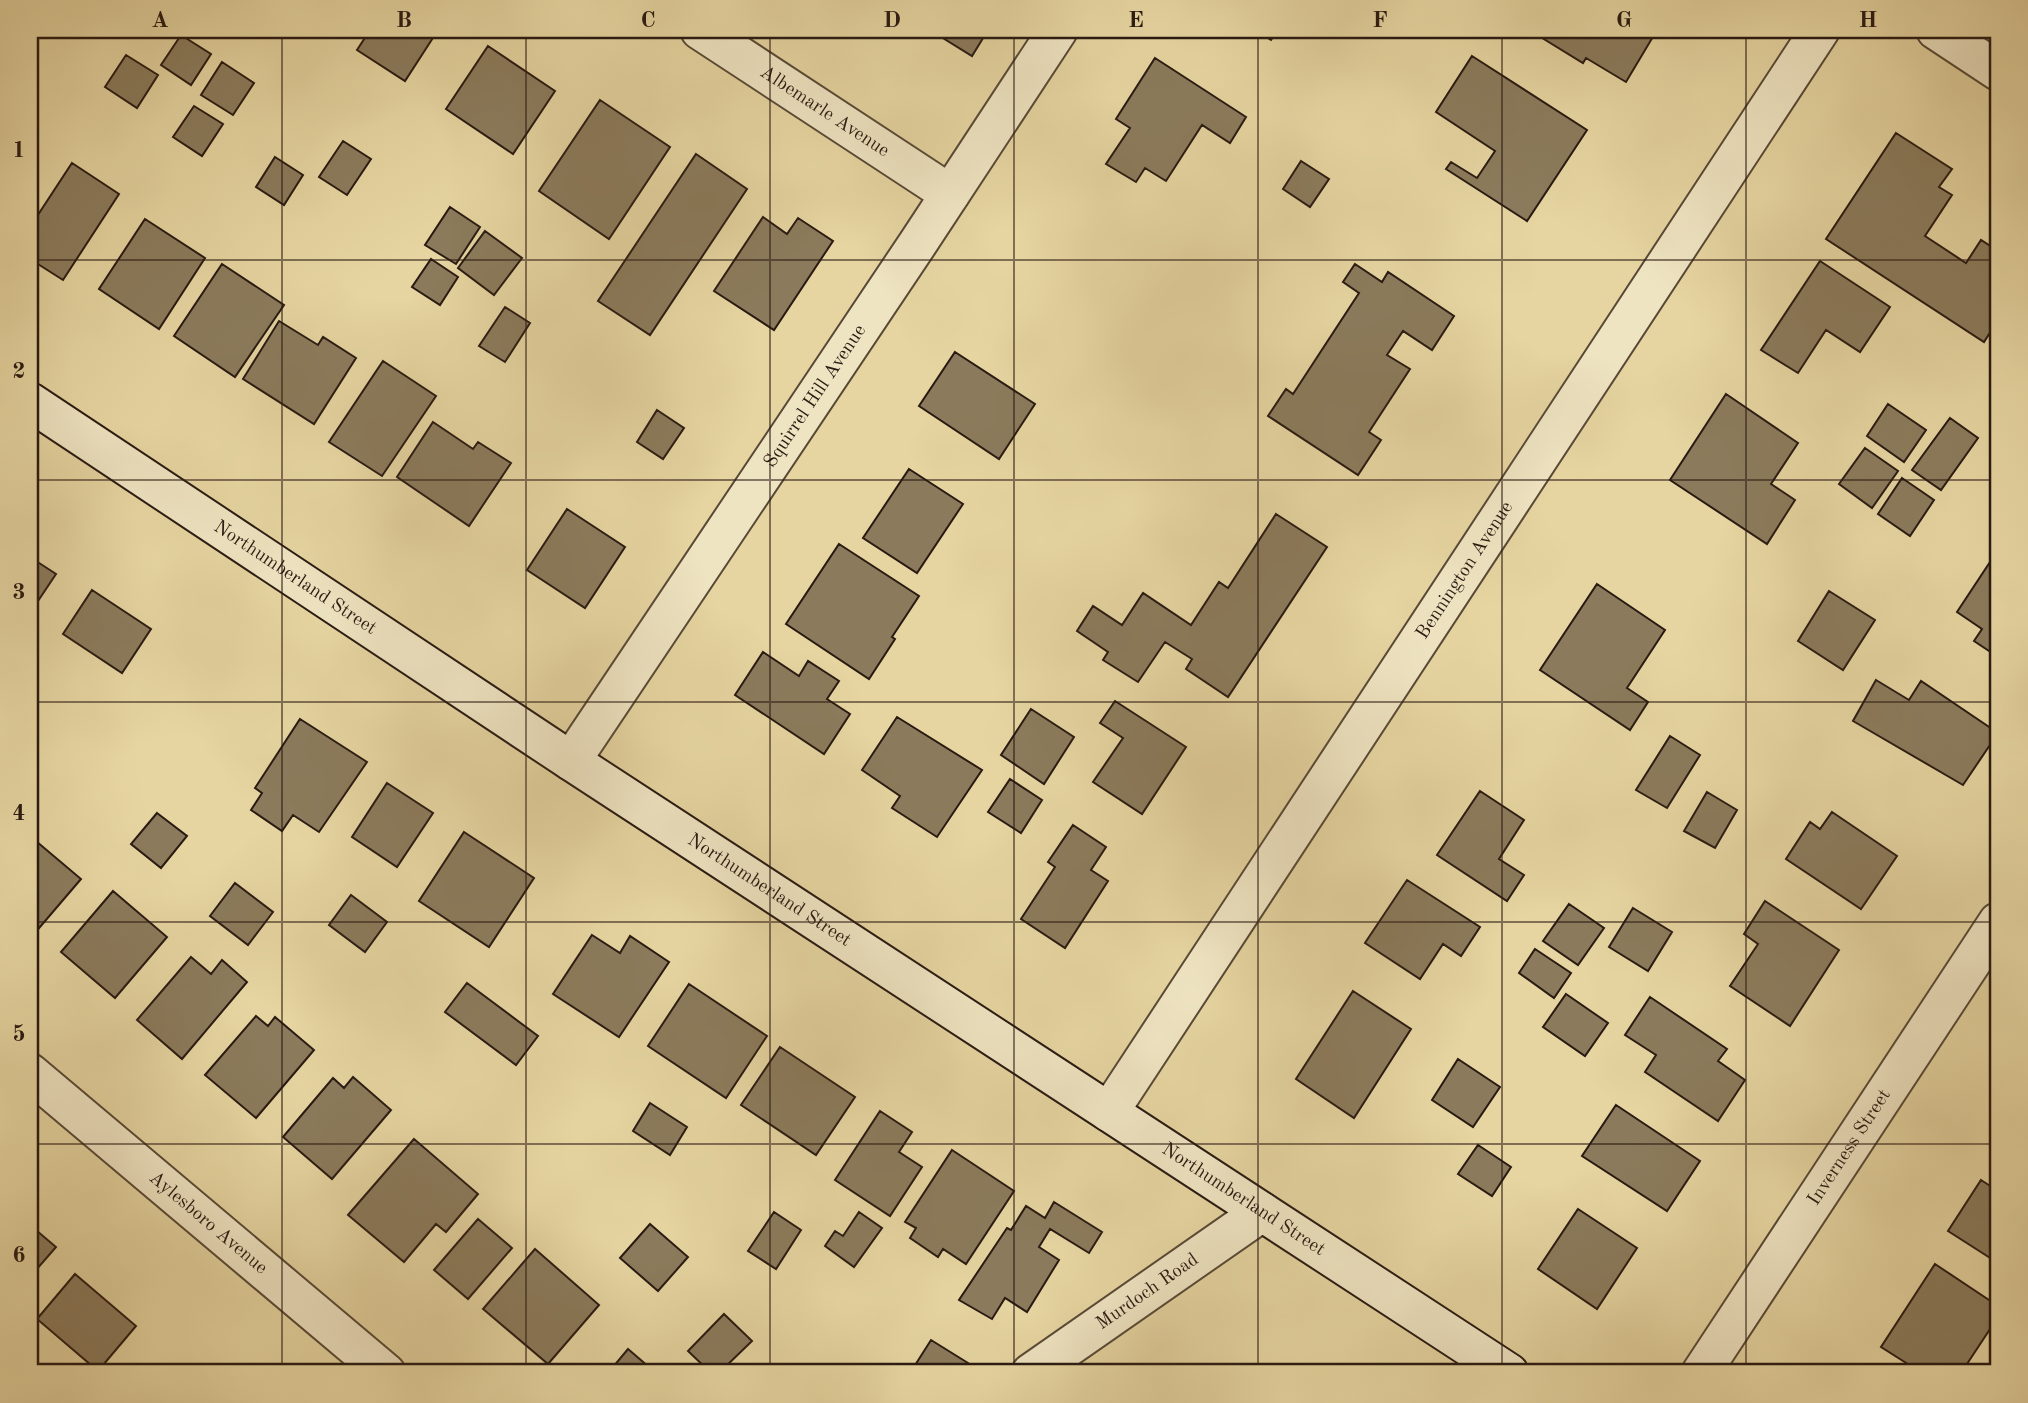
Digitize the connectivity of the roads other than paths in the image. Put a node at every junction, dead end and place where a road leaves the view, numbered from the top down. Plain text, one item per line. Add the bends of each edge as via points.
1 (700, 30) edge
2 (1058, 30) edge
3 (1819, 30) edge
4 (1936, 30) edge
5 (1998, 71) edge
6 (950, 194) junction
7 (30, 402) edge
8 (571, 761) junction
9 (1998, 922) edge
10 (30, 1073) edge
11 (1109, 1112) junction
12 (1262, 1212) junction
13 (386, 1373) edge
14 (1031, 1373) edge
15 (1509, 1373) edge
16 (1701, 1373) edge

1 - 6 street, Albemarle Avenue
2 - 6 street, Squirrel Hill Avenue
3 - 11 street, Bennington Avenue
4 - 5 street
6 - 8 street, Squirrel Hill Avenue
7 - 8 street, Northumberland Street
8 - 11 street, Northumberland Street
9 - 16 street, Inverness Street
10 - 13 street, Aylesboro Avenue
11 - 12 street, Northumberland Street
12 - 14 street, Murdoch Road
12 - 15 street, Northumberland Street

